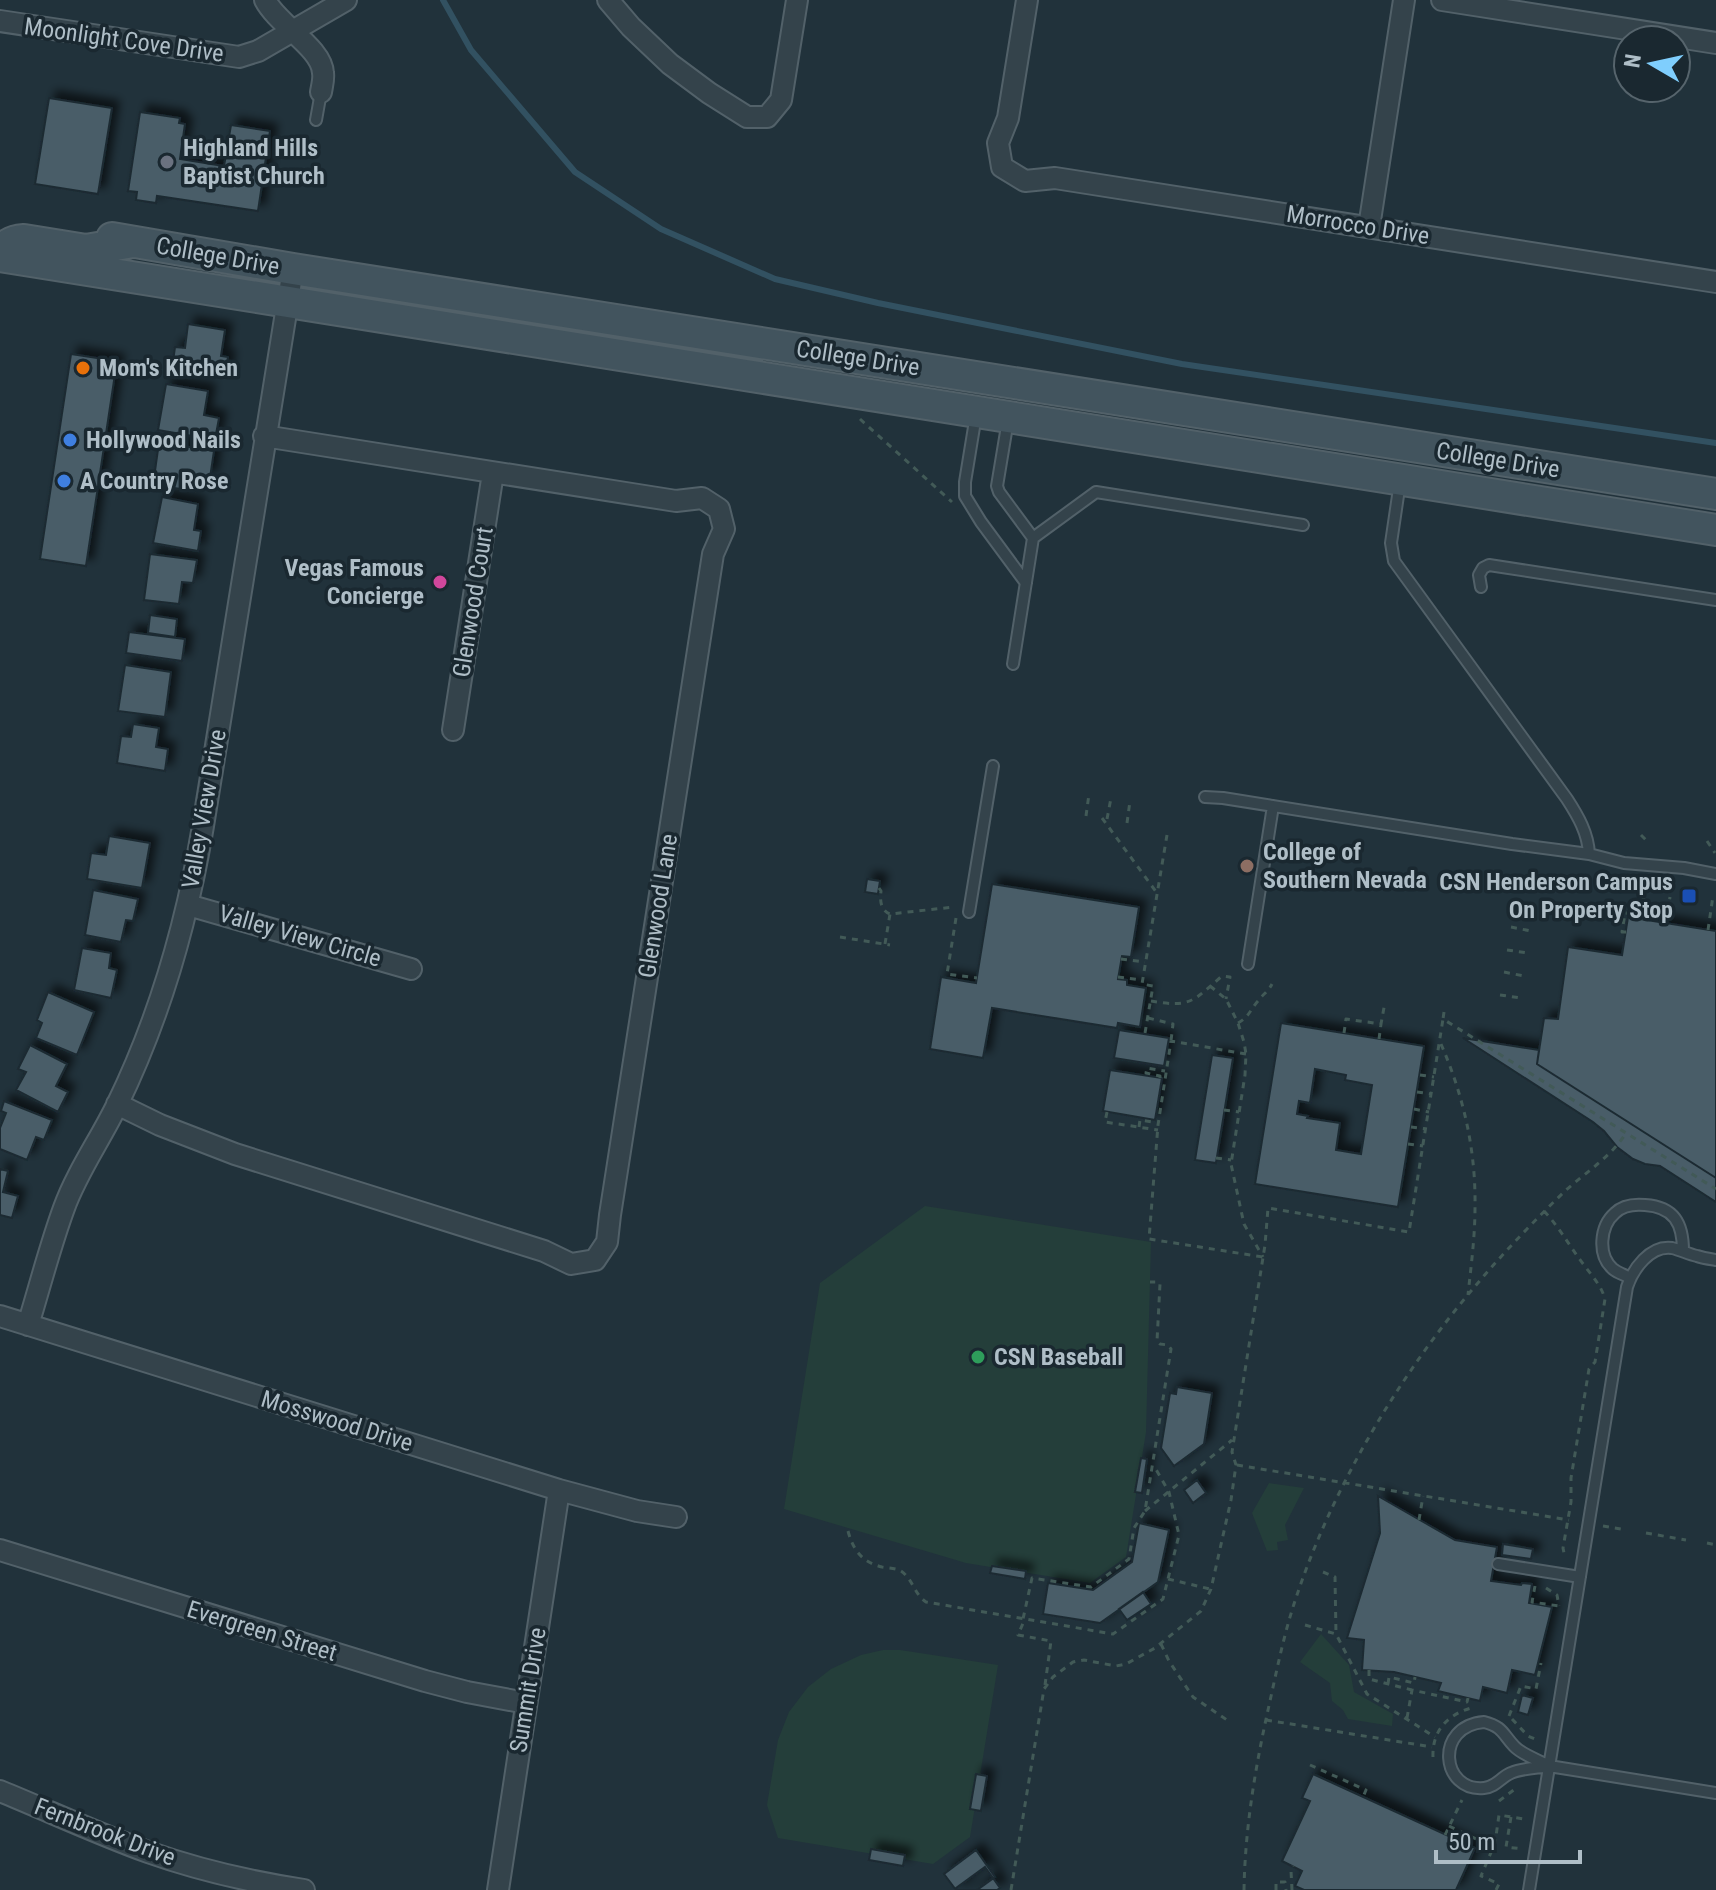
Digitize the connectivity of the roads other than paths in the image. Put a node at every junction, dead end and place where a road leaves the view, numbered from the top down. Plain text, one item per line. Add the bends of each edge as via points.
1 (265, 0) edge
2 (346, 0) edge
3 (608, 0) edge
4 (797, 0) edge
5 (1027, 0) edge
6 (1404, 0) edge
7 (1442, 0) edge
8 (0, 21) edge
9 (290, 31) junction
10 (1716, 43) edge
11 (321, 92) joint
12 (316, 120) dead end
13 (0, 220) edge
14 (1369, 227) junction
15 (133, 242) junction
16 (0, 256) edge
17 (293, 269) junction
18 (1716, 282) edge
19 (288, 301) junction
20 (982, 377) junction
21 (1014, 382) junction
22 (976, 413) junction
23 (1009, 418) junction
24 (264, 436) junction
25 (493, 473) junction
26 (1400, 480) junction
27 (1716, 494) edge
28 (1303, 525) dead end
29 (1716, 530) edge
30 (1033, 538) junction
31 (1026, 583) junction
32 (1481, 587) dead end
33 (1716, 600) edge
34 (1013, 664) dead end
35 (453, 730) dead end
36 (993, 766) dead end
37 (1205, 797) dead end
38 (1273, 806) junction
39 (1589, 854) junction
40 (1716, 874) edge
41 (188, 905) junction
42 (969, 912) dead end
43 (1248, 964) dead end
44 (411, 969) dead end
45 (117, 1104) junction
46 (1683, 1251) junction
47 (1716, 1260) edge
48 (1630, 1278) junction
49 (0, 1316) edge
50 (28, 1325) junction
51 (559, 1490) junction
52 (676, 1517) dead end
53 (0, 1550) edge
54 (1498, 1564) dead end
55 (1580, 1577) junction
56 (526, 1703) junction
57 (1549, 1766) junction
58 (0, 1791) edge
59 (1716, 1793) edge
60 (304, 1890) edge
61 (498, 1890) edge
62 (1529, 1890) edge

1 - 9 street
2 - 9 street, Moonlight Cove Drive
3 - 4 street via 670,64 747,117 767,117 781,100
5 - 14 street, Morrocco Drive via 1008,118 998,143 1002,167 1025,181 1055,178
6 - 14 street
7 - 10 street
8 - 9 street, Moonlight Cove Drive via 239,57
9 - 11 street via 310,46 321,64
11 - 12 lane
13 - 15 main road, College Drive
14 - 18 street, Morrocco Drive
15 - 16 main road via 86,250 14,241
15 - 17 main road, College Drive
16 - 19 main road, College Drive
17 - 19 street, Valley View Drive
17 - 20 main road, College Drive
19 - 22 main road, College Drive
19 - 24 street, Valley View Drive
20 - 21 main road, College Drive
20 - 22 main road
21 - 23 main road
21 - 27 main road, College Drive
22 - 23 main road, College Drive
22 - 31 lane via 965,496
23 - 26 main road, College Drive
23 - 30 lane via 997,486
24 - 25 street, Glenwood Lane
24 - 41 street, Valley View Drive
25 - 35 street, Glenwood Court
25 - 45 street, Glenwood Lane via 676,501 702,498 719,509 724,529 713,554 607,1242 595,1260 571,1264 235,1154
26 - 29 main road, College Drive
26 - 39 lane via 1391,543 1394,561 1572,806
28 - 30 lane via 1096,492
30 - 31 lane
31 - 34 lane
32 - 33 lane via 1479,575 1489,565
36 - 42 lane
37 - 38 lane
38 - 39 lane
38 - 43 lane
39 - 40 lane
41 - 44 street, Valley View Circle
41 - 45 street, Valley View Drive via 152,1022
45 - 50 street, Valley View Drive via 64,1208
46 - 47 lane
46 - 48 lane via 1669,1247 1649,1254
46 - 48 lane via 1681,1230 1665,1209 1622,1208 1604,1233 1603,1252 1611,1267
48 - 55 lane
49 - 50 street, Mosswood Drive
50 - 51 street, Mosswood Drive
51 - 52 street, Mosswood Drive
51 - 56 street, Summit Drive
53 - 56 street, Evergreen Street via 425,1681
54 - 55 lane
55 - 57 lane
56 - 61 street, Summit Drive
57 - 57 lane via 1515,1748 1503,1731 1484,1722 1455,1735 1448,1755 1455,1775 1473,1787
57 - 59 lane
57 - 62 lane
58 - 60 street, Fernbrook Drive via 148,1852 236,1878

